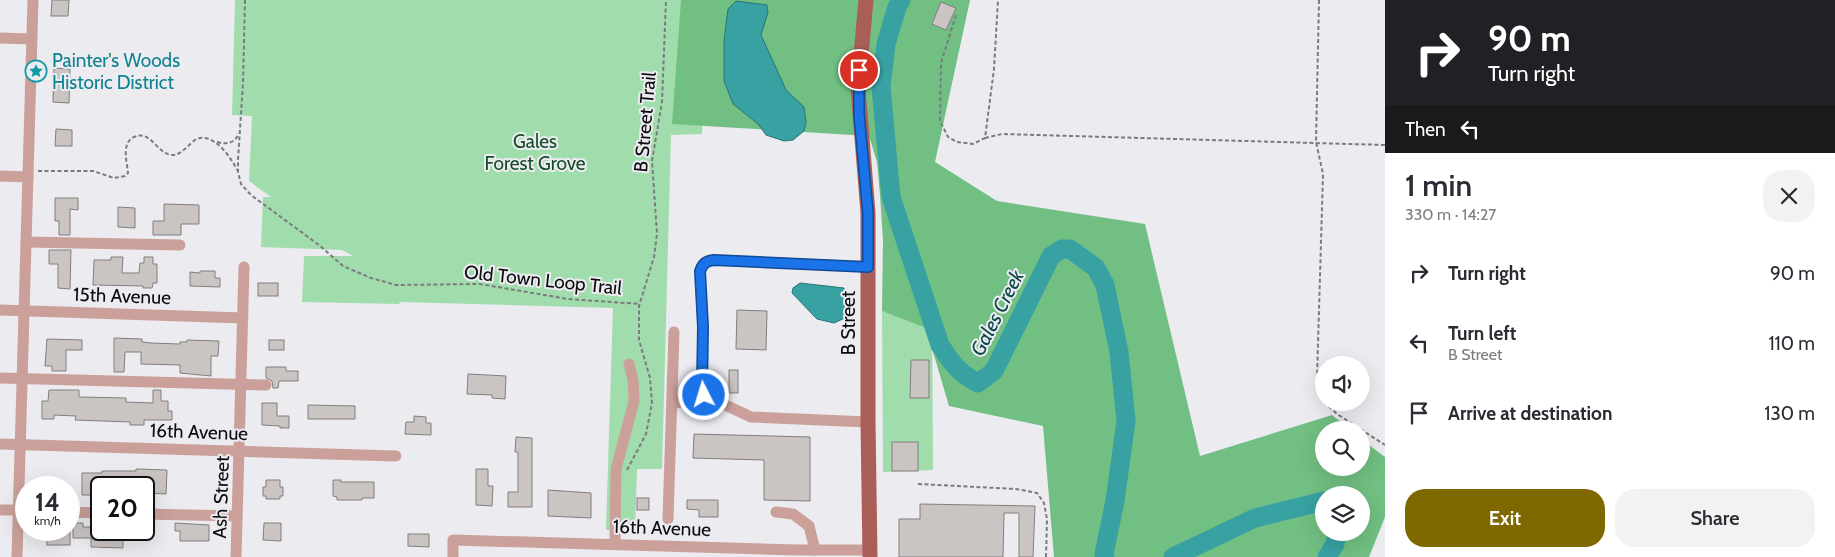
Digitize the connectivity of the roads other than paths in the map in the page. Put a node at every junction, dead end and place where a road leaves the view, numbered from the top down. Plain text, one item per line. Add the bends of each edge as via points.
1 (33, 0) edge
2 (866, 0) edge
3 (0, 38) edge
4 (32, 39) junction
5 (0, 176) edge
6 (28, 177) junction
7 (26, 242) junction
8 (180, 245) dead end
9 (244, 267) dead end
10 (868, 267) junction
11 (0, 310) edge
12 (24, 311) junction
13 (243, 318) junction
14 (674, 332) dead end
15 (629, 364) dead end
16 (0, 378) edge
17 (22, 379) junction
18 (241, 385) junction
19 (266, 385) dead end
20 (704, 395) junction
21 (673, 404) junction
22 (868, 422) junction
23 (0, 444) edge
24 (20, 445) junction
25 (240, 451) junction
26 (396, 456) dead end
27 (21, 476) edge
28 (0, 510) edge
29 (15, 510) edge
30 (776, 512) dead end
31 (155, 514) edge
32 (238, 516) junction
33 (668, 519) dead end
34 (19, 541) edge
35 (615, 544) junction
36 (815, 550) junction
37 (670, 551) edge
38 (870, 553) edge
39 (17, 557) edge
40 (236, 557) edge
41 (453, 557) edge

1 - 4 street
2 - 10 main road, B Street via 858,88 867,197
3 - 4 street
4 - 6 street
5 - 6 street
6 - 7 street
7 - 8 street
7 - 12 street
9 - 13 street, Ash Street
10 - 20 street via 707,261 700,271
10 - 22 main road, B Street
11 - 12 street, 15th Avenue
12 - 13 street, 15th Avenue
12 - 17 street
13 - 18 street, Ash Street
14 - 21 street
15 - 35 street via 634,401 616,469
16 - 17 street
17 - 18 street
17 - 24 street
18 - 19 street
18 - 25 street, Ash Street
20 - 21 street
20 - 22 street via 750,417
21 - 33 street
22 - 38 main road, B Street
23 - 24 street, 16th Avenue
24 - 25 street, 16th Avenue
24 - 27 street
25 - 26 street, 16th Avenue
25 - 32 street, Ash Street
28 - 29 street
30 - 36 street via 792,514 809,526
31 - 32 street
32 - 40 street, Ash Street
34 - 39 street
35 - 37 street, 16th Avenue
35 - 41 street, 16th Avenue via 453,540
36 - 37 street, 16th Avenue
36 - 38 street, 16th Avenue

